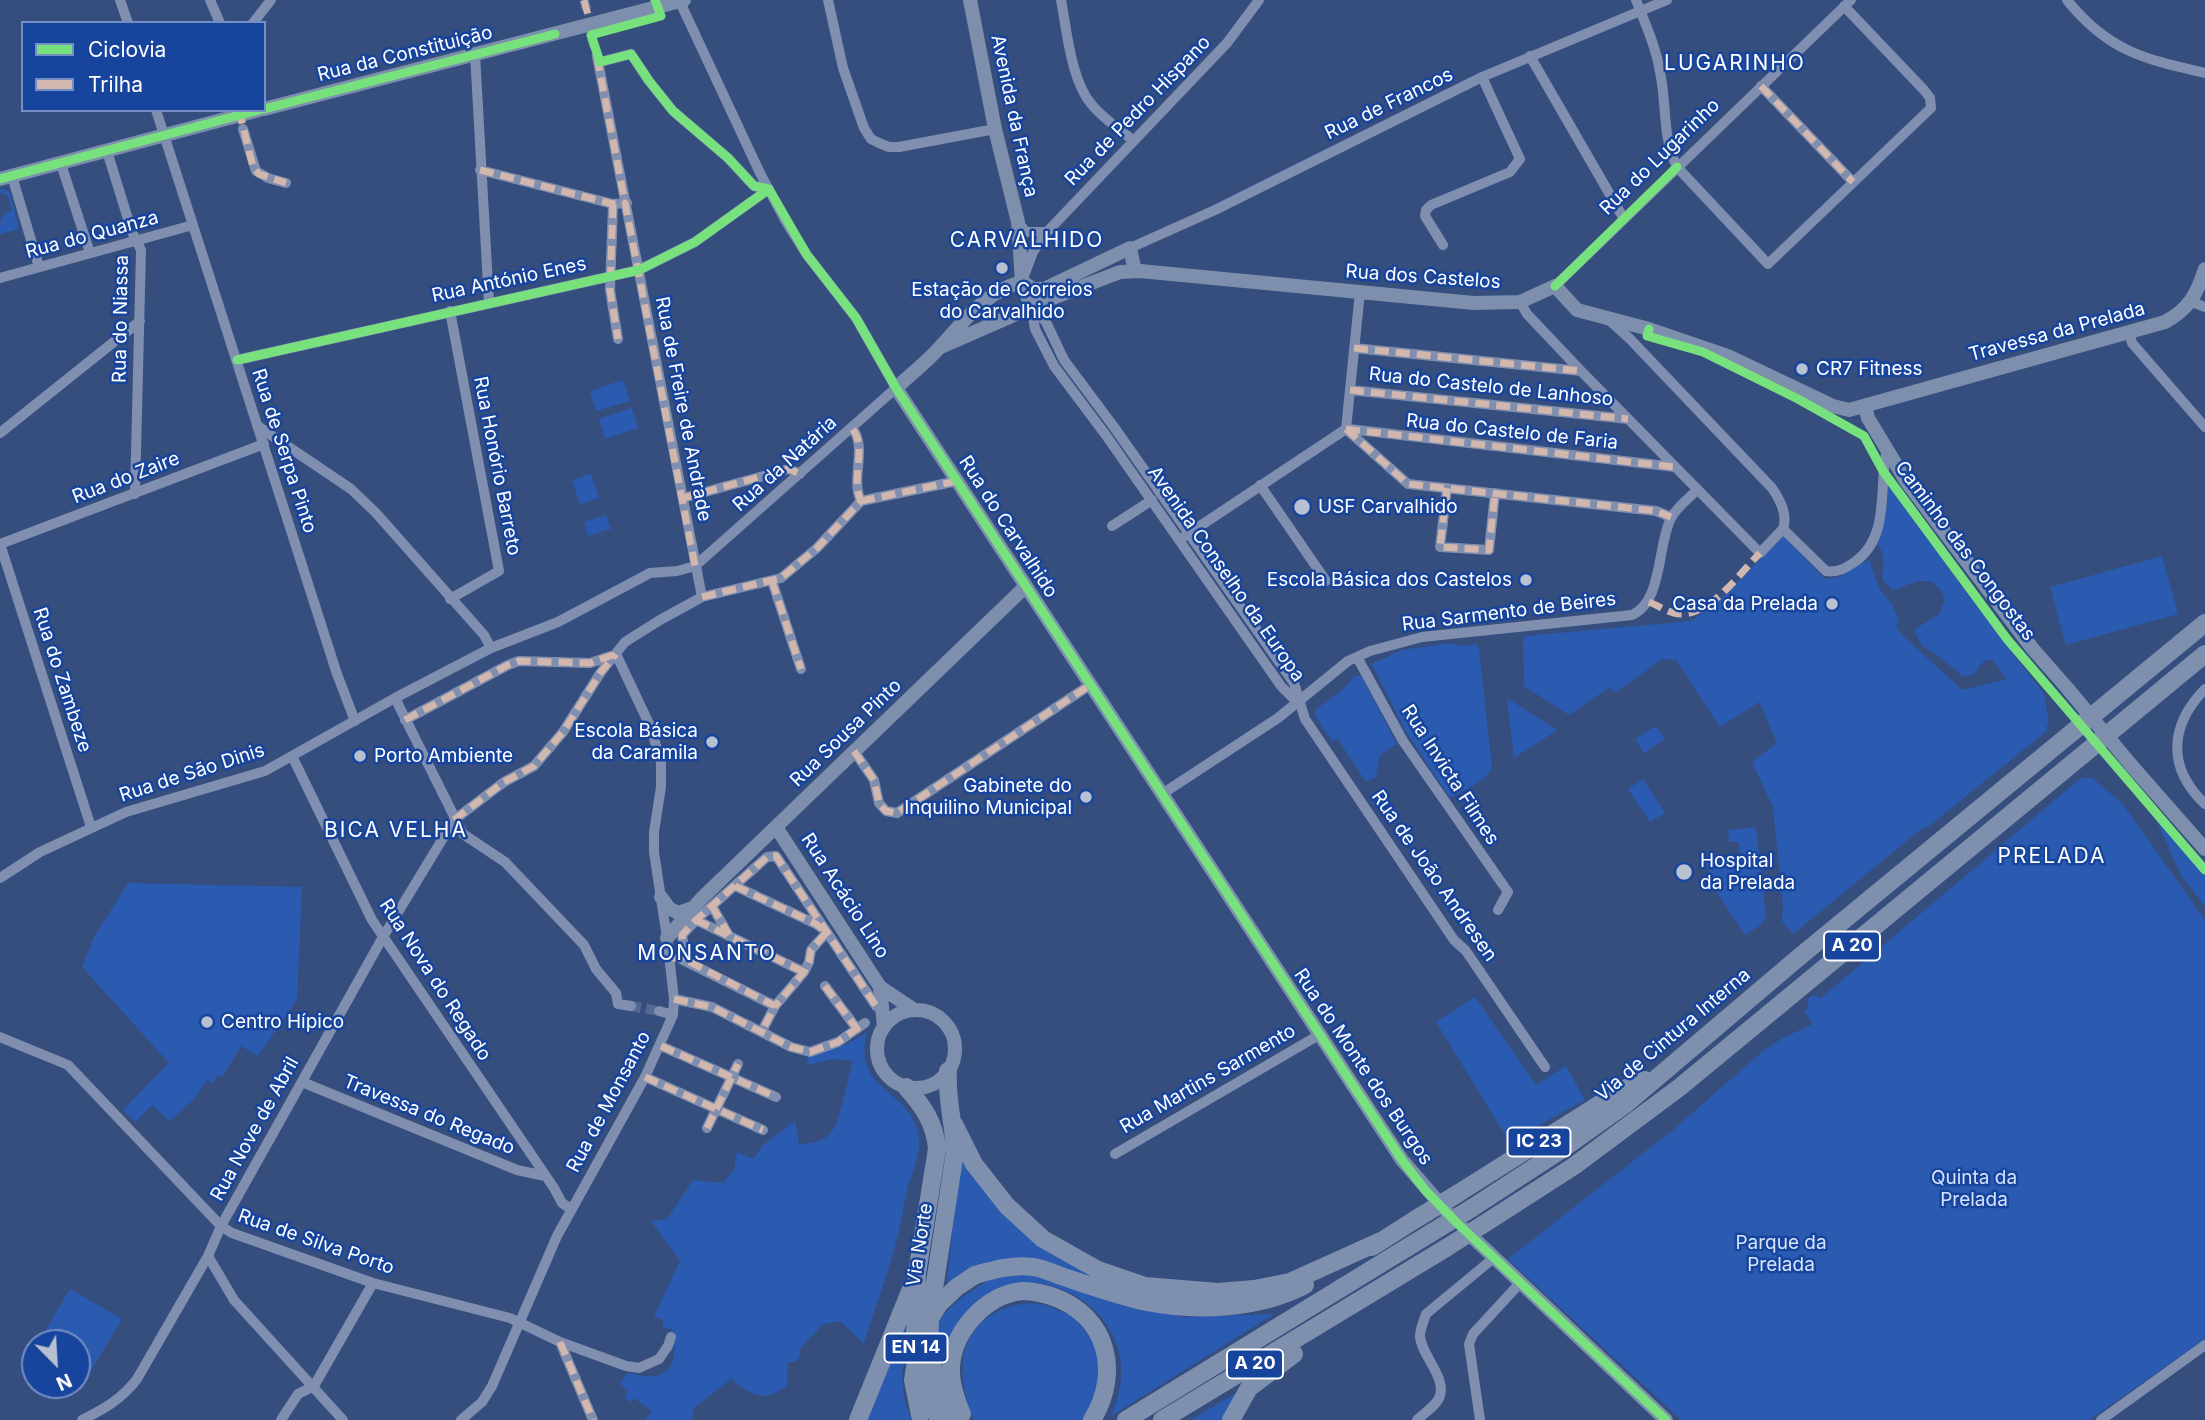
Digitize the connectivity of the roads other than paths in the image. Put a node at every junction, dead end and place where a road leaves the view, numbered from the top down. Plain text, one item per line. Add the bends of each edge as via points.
1 (120, 0) edge
2 (210, 0) edge
3 (271, 0) edge
4 (681, 0) edge
5 (828, 0) edge
6 (970, 0) edge
7 (1061, 0) edge
8 (1259, 0) edge
9 (1667, 0) edge
10 (2067, 0) edge
11 (1847, 3) edge
12 (1638, 5) edge
13 (127, 21) edge
14 (219, 21) edge
15 (255, 21) edge
16 (475, 54) junction
17 (1530, 56) junction
18 (2205, 73) edge
19 (1482, 77) junction
20 (1762, 86) junction
21 (266, 109) edge
22 (157, 112) edge
23 (254, 112) edge
24 (243, 129) dead end
25 (995, 129) junction
26 (164, 136) junction
27 (1134, 142) junction
28 (107, 151) junction
29 (61, 164) junction
30 (1677, 167) junction
31 (481, 170) junction
32 (6, 177) edge
33 (1853, 182) junction
34 (286, 183) dead end
35 (769, 189) junction
36 (627, 203) junction
37 (613, 204) junction
38 (1624, 219) junction
39 (1018, 222) junction
40 (193, 225) junction
41 (1047, 232) junction
42 (138, 242) junction
43 (1443, 246) dead end
44 (1130, 248) junction
45 (90, 253) junction
46 (1116, 255) junction
47 (39, 267) junction
48 (2205, 269) edge
49 (639, 270) junction
50 (1135, 271) junction
51 (1119, 272) junction
52 (609, 276) junction
53 (0, 278) edge
54 (1022, 282) junction
55 (1555, 286) junction
56 (1360, 292) junction
57 (1520, 302) junction
58 (489, 303) junction
59 (2199, 305) edge
60 (1031, 307) junction
61 (450, 311) junction
62 (1607, 318) junction
63 (140, 321) junction
64 (2129, 333) junction
65 (618, 339) dead end
66 (940, 348) junction
67 (1354, 348) junction
68 (237, 360) junction
69 (1581, 370) junction
70 (896, 388) junction
71 (1350, 390) junction
72 (1865, 406) junction
73 (1628, 419) junction
74 (259, 427) junction
75 (2205, 427) edge
76 (852, 428) junction
77 (1346, 429) junction
78 (0, 433) edge
79 (264, 444) junction
80 (1887, 449) junction
81 (1675, 467) junction
82 (800, 474) junction
83 (957, 481) junction
84 (1260, 485) junction
85 (1447, 488) junction
86 (1697, 490) junction
87 (1495, 493) junction
88 (135, 494) junction
89 (682, 498) junction
90 (1152, 500) junction
91 (861, 501) junction
92 (1671, 517) junction
93 (1112, 526) dead end
94 (1783, 529) junction
95 (1185, 537) junction
96 (0, 544) edge
97 (695, 566) junction
98 (772, 581) junction
99 (1326, 581) dead end
100 (1026, 587) junction
101 (702, 597) junction
102 (450, 599) junction
103 (2205, 623) edge
104 (491, 648) junction
105 (616, 654) junction
106 (2205, 654) edge
107 (1357, 657) junction
108 (801, 669) dead end
109 (1090, 685) junction
110 (2205, 690) edge
111 (394, 698) junction
112 (1298, 703) junction
113 (405, 720) junction
114 (355, 721) junction
115 (854, 751) junction
116 (292, 756) junction
117 (1163, 794) junction
118 (2205, 804) edge
119 (454, 820) junction
120 (91, 827) junction
121 (776, 827) junction
122 (2205, 849) edge
123 (0, 878) edge
124 (735, 886) junction
125 (661, 897) junction
126 (712, 906) junction
127 (1498, 910) dead end
128 (695, 913) junction
129 (827, 932) junction
130 (729, 935) junction
131 (383, 937) junction
132 (667, 938) junction
133 (669, 957) junction
134 (686, 960) junction
135 (804, 972) junction
136 (825, 986) dead end
137 (880, 987) junction
138 (674, 999) junction
139 (631, 1006) tunnel mouth
140 (775, 1006) junction
141 (876, 1006) dead end
142 (914, 1009) junction
143 (659, 1012) tunnel mouth
144 (673, 1015) junction
145 (884, 1027) junction
146 (762, 1031) junction
147 (1319, 1035) junction
148 (0, 1037) edge
149 (660, 1046) junction
150 (738, 1064) dead end
151 (1545, 1067) dead end
152 (1669, 1069) junction
153 (948, 1071) junction
154 (645, 1077) junction
155 (732, 1077) junction
156 (302, 1082) junction
157 (906, 1087) junction
158 (776, 1097) dead end
159 (716, 1109) junction
160 (954, 1125) junction
161 (707, 1128) dead end
162 (763, 1130) dead end
163 (1115, 1154) dead end
164 (545, 1176) junction
165 (571, 1209) junction
166 (221, 1226) junction
167 (1381, 1241) junction
168 (208, 1256) junction
169 (1495, 1257) junction
170 (917, 1273) junction
171 (1521, 1282) junction
172 (373, 1283) junction
173 (1349, 1308) junction
174 (519, 1321) junction
175 (671, 1337) dead end
176 (560, 1342) junction
177 (2205, 1345) edge
178 (314, 1386) junction
179 (921, 1417) edge
180 (2104, 1419) edge
181 (82, 1420) edge
182 (281, 1420) edge
183 (343, 1420) edge
184 (461, 1420) edge
185 (593, 1420) edge
186 (858, 1420) edge
187 (939, 1420) edge
188 (956, 1420) edge
189 (964, 1420) edge
190 (1092, 1420) edge
191 (1126, 1420) edge
192 (1162, 1420) edge
193 (1231, 1420) edge
194 (1417, 1420) edge
195 (1480, 1420) edge
196 (1666, 1420) edge

1 - 13 street
2 - 14 street
3 - 15 street
4 - 16 main road, Rua da Constituição
4 - 35 street
5 - 25 street via 843,68 871,139 900,147
6 - 25 main road, Avenida da França
7 - 27 street via 1072,56 1091,104
8 - 27 street, Rua de Pedro Hispano via 1227,43
9 - 12 street, Rua de Francos
10 - 18 street via 2112,42 2148,60
11 - 20 street, Rua do Lugarinho
11 - 33 street via 1932,103
12 - 17 street, Rua de Francos
12 - 30 street via 1658,62 1667,144
16 - 21 main road, Rua da Constituição
16 - 31 street
17 - 19 street, Rua de Francos
17 - 38 street
19 - 43 street via 1520,159 1510,172 1426,210
19 - 44 street, Rua de Francos
20 - 30 street, Rua do Lugarinho
20 - 33 street
22 - 26 street, Rua de Serpa Pinto
23 - 26 main road, Rua da Constituição
24 - 34 street via 256,171
25 - 39 main road, Avenida da França
26 - 28 main road, Rua da Constituição
26 - 40 street, Rua de Serpa Pinto
27 - 41 street, Rua de Pedro Hispano
28 - 29 main road, Rua da Constituição
28 - 42 street, Rua do Niassa
29 - 32 main road, Rua da Constituição
29 - 45 street
30 - 33 street via 1768,264
30 - 38 street, Rua do Lugarinho
31 - 37 street
31 - 58 street
32 - 47 street
35 - 36 street, Rua de Freire de Andrade via 754,186 673,111 631,54 598,59
35 - 49 street, Rua António Enes via 695,242
35 - 70 street via 807,255 856,318
36 - 37 street
36 - 49 street, Rua de Freire de Andrade
37 - 52 street
38 - 55 street, Rua do Lugarinho
39 - 41 street via 1030,234
39 - 54 main road, Avenida da França
40 - 42 street, Rua do Quanza
40 - 68 street, Rua de Serpa Pinto
41 - 54 street, Rua de Pedro Hispano via 1033,252
42 - 45 street, Rua do Quanza
42 - 63 street, Rua do Niassa
44 - 46 main road
44 - 50 main road
45 - 47 street, Rua do Quanza
46 - 51 main road
46 - 54 main road via 1044,289
47 - 53 street, Rua do Quanza
48 - 59 main road, Travessa da Prelada
49 - 52 street, Rua António Enes
49 - 89 street, Rua de Freire de Andrade
50 - 51 main road, Rua dos Castelos
50 - 56 main road, Rua dos Castelos
51 - 60 main road, Rua dos Castelos
52 - 58 street, Rua António Enes
52 - 65 street
54 - 60 main road, Avenida da França
54 - 66 main road via 994,293
55 - 57 main road, Rua do Lugarinho
55 - 62 main road via 1577,310
56 - 57 main road, Rua dos Castelos via 1474,303
56 - 67 street
57 - 69 street, Rua dos Castelos
58 - 61 street, Rua António Enes
59 - 64 main road, Travessa da Prelada
60 - 66 main road, Rua dos Castelos
60 - 90 street, Avenida Conselho da Europa via 1035,330 1054,366
60 - 95 street, Avenida Conselho da Europa via 1046,322 1064,360
61 - 68 street, Rua António Enes
61 - 102 street, Rua Honório Barreto via 499,571
62 - 72 main road via 1728,356 1841,408
62 - 94 street via 1772,488 1784,511
63 - 78 street
63 - 88 street, Rua do Niassa
64 - 72 main road, Travessa da Prelada
64 - 75 street via 2132,343
66 - 70 main road
67 - 69 street
67 - 71 street
68 - 74 street, Rua de Serpa Pinto
69 - 73 street, Rua dos Castelos
70 - 76 street, Rua da Natária
70 - 83 main road, Rua do Carvalhido
71 - 73 street, Rua do Castelo de Lanhoso
71 - 77 street
72 - 80 main road
73 - 81 street, Rua dos Castelos
74 - 79 street, Rua de Serpa Pinto
74 - 102 street via 351,489
76 - 82 street, Rua da Natária
76 - 91 street via 858,439
77 - 81 street, Rua do Castelo de Faria
77 - 84 street
77 - 85 street via 1408,484
79 - 88 street, Rua do Zaire
79 - 114 street, Rua de Serpa Pinto
80 - 94 street via 1880,519 1860,558 1838,571 1826,572
80 - 122 main road, bridge via 2032,648
81 - 86 street, Rua dos Castelos
82 - 89 street via 789,468
82 - 97 street, Rua da Natária
83 - 91 street
83 - 100 main road, Rua do Carvalhido
84 - 95 street
84 - 99 street
85 - 87 street
85 - 87 street via 1440,547 1489,551
86 - 92 street, Rua Sarmento de Beires
86 - 94 street, Rua dos Castelos via 1760,553
87 - 92 street via 1656,510
88 - 96 street, Rua do Zaire
89 - 97 street, Rua de Freire de Andrade
90 - 93 street
90 - 95 street, Avenida Conselho da Europa
91 - 98 street, Rua Nove de Abril via 817,548
92 - 107 street, Rua Sarmento de Beires via 1649,602 1632,615 1422,637
95 - 112 street, Avenida Conselho da Europa via 1294,683
96 - 120 street, Rua do Zambeze
97 - 101 street, Rua de Freire de Andrade
97 - 104 street, Rua de São Dinis via 650,573 558,622
98 - 101 street, Rua Nove de Abril
98 - 108 street
100 - 109 main road, Rua do Carvalhido
100 - 115 main road, Rua Sousa Pinto
101 - 105 street, Rua Nove de Abril via 625,642
102 - 104 street
103 - 152 highway, Via de Cintura Interna / A 20
104 - 111 street, Rua de São Dinis
105 - 113 street via 590,663 508,664
105 - 119 street, Rua Nove de Abril via 534,766 504,782
105 - 125 street, Rua de Monsanto via 652,728 661,763 654,852
106 - 173 highway, A 20, bridge via 1637,1121
107 - 112 street, Rua Sarmento de Beires
107 - 127 street, Rua Invicta Filmes via 1403,741 1507,892
109 - 115 street via 897,813 878,803 874,780
109 - 117 main road, Rua do Monte dos Burgos
110 - 118 street via 2180,727 2177,752 2181,772
111 - 113 street
111 - 114 street, Rua de São Dinis
112 - 117 street, Rua Sarmento de Beires
112 - 151 street, Rua de João Andresen via 1454,940
113 - 119 street
114 - 116 street, Rua de São Dinis
115 - 121 main road, Rua Sousa Pinto
116 - 120 street, Rua de São Dinis via 265,771
116 - 131 street, Rua Nova do Regado
117 - 147 main road, Rua do Monte dos Burgos
119 - 131 street, Rua Nove de Abril
119 - 139 street via 463,834 505,862 584,945 596,969 617,993 618,1004
120 - 123 street, Rua de São Dinis
121 - 128 main road, Rua Sousa Pinto
121 - 137 main road, Rua Acácio Lino
124 - 126 street
124 - 129 street
124 - 129 street via 767,857 776,856
125 - 128 main road via 678,913
125 - 132 street, Rua de Monsanto
126 - 128 street
126 - 130 street
128 - 130 street
128 - 132 main road, Rua Sousa Pinto
128 - 134 street via 682,935
129 - 135 street via 811,950
129 - 141 street
130 - 135 street
131 - 156 street, Rua Nove de Abril
131 - 164 street, Rua Nova do Regado
132 - 133 street, Rua de Monsanto
133 - 134 street
133 - 138 street, Rua de Monsanto
134 - 140 street
135 - 140 street
136 - 146 street via 861,1026 838,1042 810,1052
137 - 142 main road, Rua Acácio Lino
137 - 145 main road, Rua Acácio Lino
138 - 144 street, Rua de Monsanto
138 - 146 street via 712,1007
140 - 146 street
142 - 145 main road via 900,1013
142 - 153 main road via 935,1015 952,1034 954,1059
143 - 144 street
144 - 149 street, Rua de Monsanto
145 - 157 main road via 878,1038 879,1062 895,1082
147 - 163 street, Rua Martins Sarmento
147 - 169 main road, Rua do Monte dos Burgos via 1413,1175
148 - 166 street, Rua de Silva Porto via 68,1065
149 - 154 street, Rua de Monsanto
149 - 155 street
150 - 155 street
152 - 167 highway, IC 23, bridge via 1622,1090
152 - 191 highway, Via de Cintura Interna / A 20, bridge via 1596,1126 1472,1208
153 - 157 main road via 929,1086
153 - 160 highway, Via Norte / EN 14
154 - 159 street
154 - 165 street, Rua de Monsanto
155 - 158 street
155 - 159 street
156 - 164 street, Travessa do Regado via 517,1170
156 - 166 street, Rua Nove de Abril
157 - 170 highway, Via Norte / EN 14 via 929,1115 936,1132
159 - 161 street
159 - 162 street
160 - 167 highway via 974,1164 1007,1206 1043,1239 1098,1270 1145,1286 1219,1292 1254,1289 1290,1282
160 - 188 highway, Via Norte / EN 14 via 955,1152 930,1315 929,1352 936,1380
164 - 165 street, Rua Nova do Regado
165 - 174 street, Rua de Monsanto
166 - 168 street, Rua Nove de Abril
166 - 172 street, Rua de Silva Porto
167 - 179 highway, bridge via 1283,1296 1230,1306 1147,1302 1033,1267 975,1276 939,1304 921,1333 913,1380
168 - 178 street via 234,1300
168 - 181 street, Rua Nove de Abril via 127,1393
169 - 171 main road, Rua do Monte dos Burgos
169 - 194 street via 1426,1314 1420,1340 1441,1392
170 - 186 highway
170 - 187 highway, Via Norte / EN 14 via 918,1362
171 - 195 street via 1469,1344
171 - 196 main road, Rua do Monte dos Burgos
172 - 174 street, Rua de Silva Porto
172 - 178 street
173 - 192 highway, A 20
173 - 193 highway via 1340,1324 1249,1388
174 - 176 street, Rua de Silva Porto
174 - 184 street, Rua de Monsanto via 492,1386
175 - 176 street, Rua de Silva Porto via 659,1359 639,1368
176 - 185 street
177 - 180 street
178 - 182 street via 299,1394
178 - 183 street
189 - 190 highway via 951,1367 958,1340 974,1316 995,1300 1023,1291 1071,1304 1096,1329 1106,1352 1107,1383

